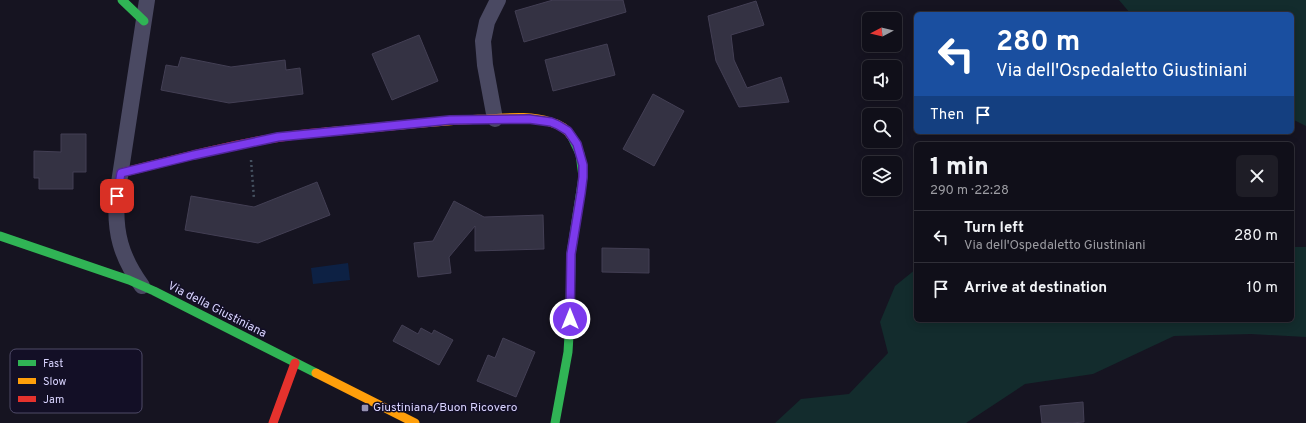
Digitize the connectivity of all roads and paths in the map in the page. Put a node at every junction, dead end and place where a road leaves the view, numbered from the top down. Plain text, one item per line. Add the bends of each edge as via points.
1 (122, 0) edge
2 (147, 0) edge
3 (498, 0) edge
4 (144, 21) junction
5 (495, 119) junction
6 (249, 143) junction
7 (121, 173) junction
8 (254, 199) dead end
9 (0, 236) edge
10 (142, 286) junction
11 (295, 363) junction
12 (273, 423) edge
13 (414, 423) edge
14 (555, 423) edge

1 - 4 street
2 - 4 street
3 - 5 street via 487,22 483,41
4 - 7 street
5 - 6 street via 450,120 278,137
5 - 14 street via 540,120 558,125 572,137 583,165 571,254 569,346
6 - 7 street
6 - 8 path
7 - 10 street via 116,214 117,234 129,265
9 - 10 street, Via della Giustiniana
10 - 11 street, Via della Giustiniana
11 - 12 street
11 - 13 street, Via della Giustiniana

